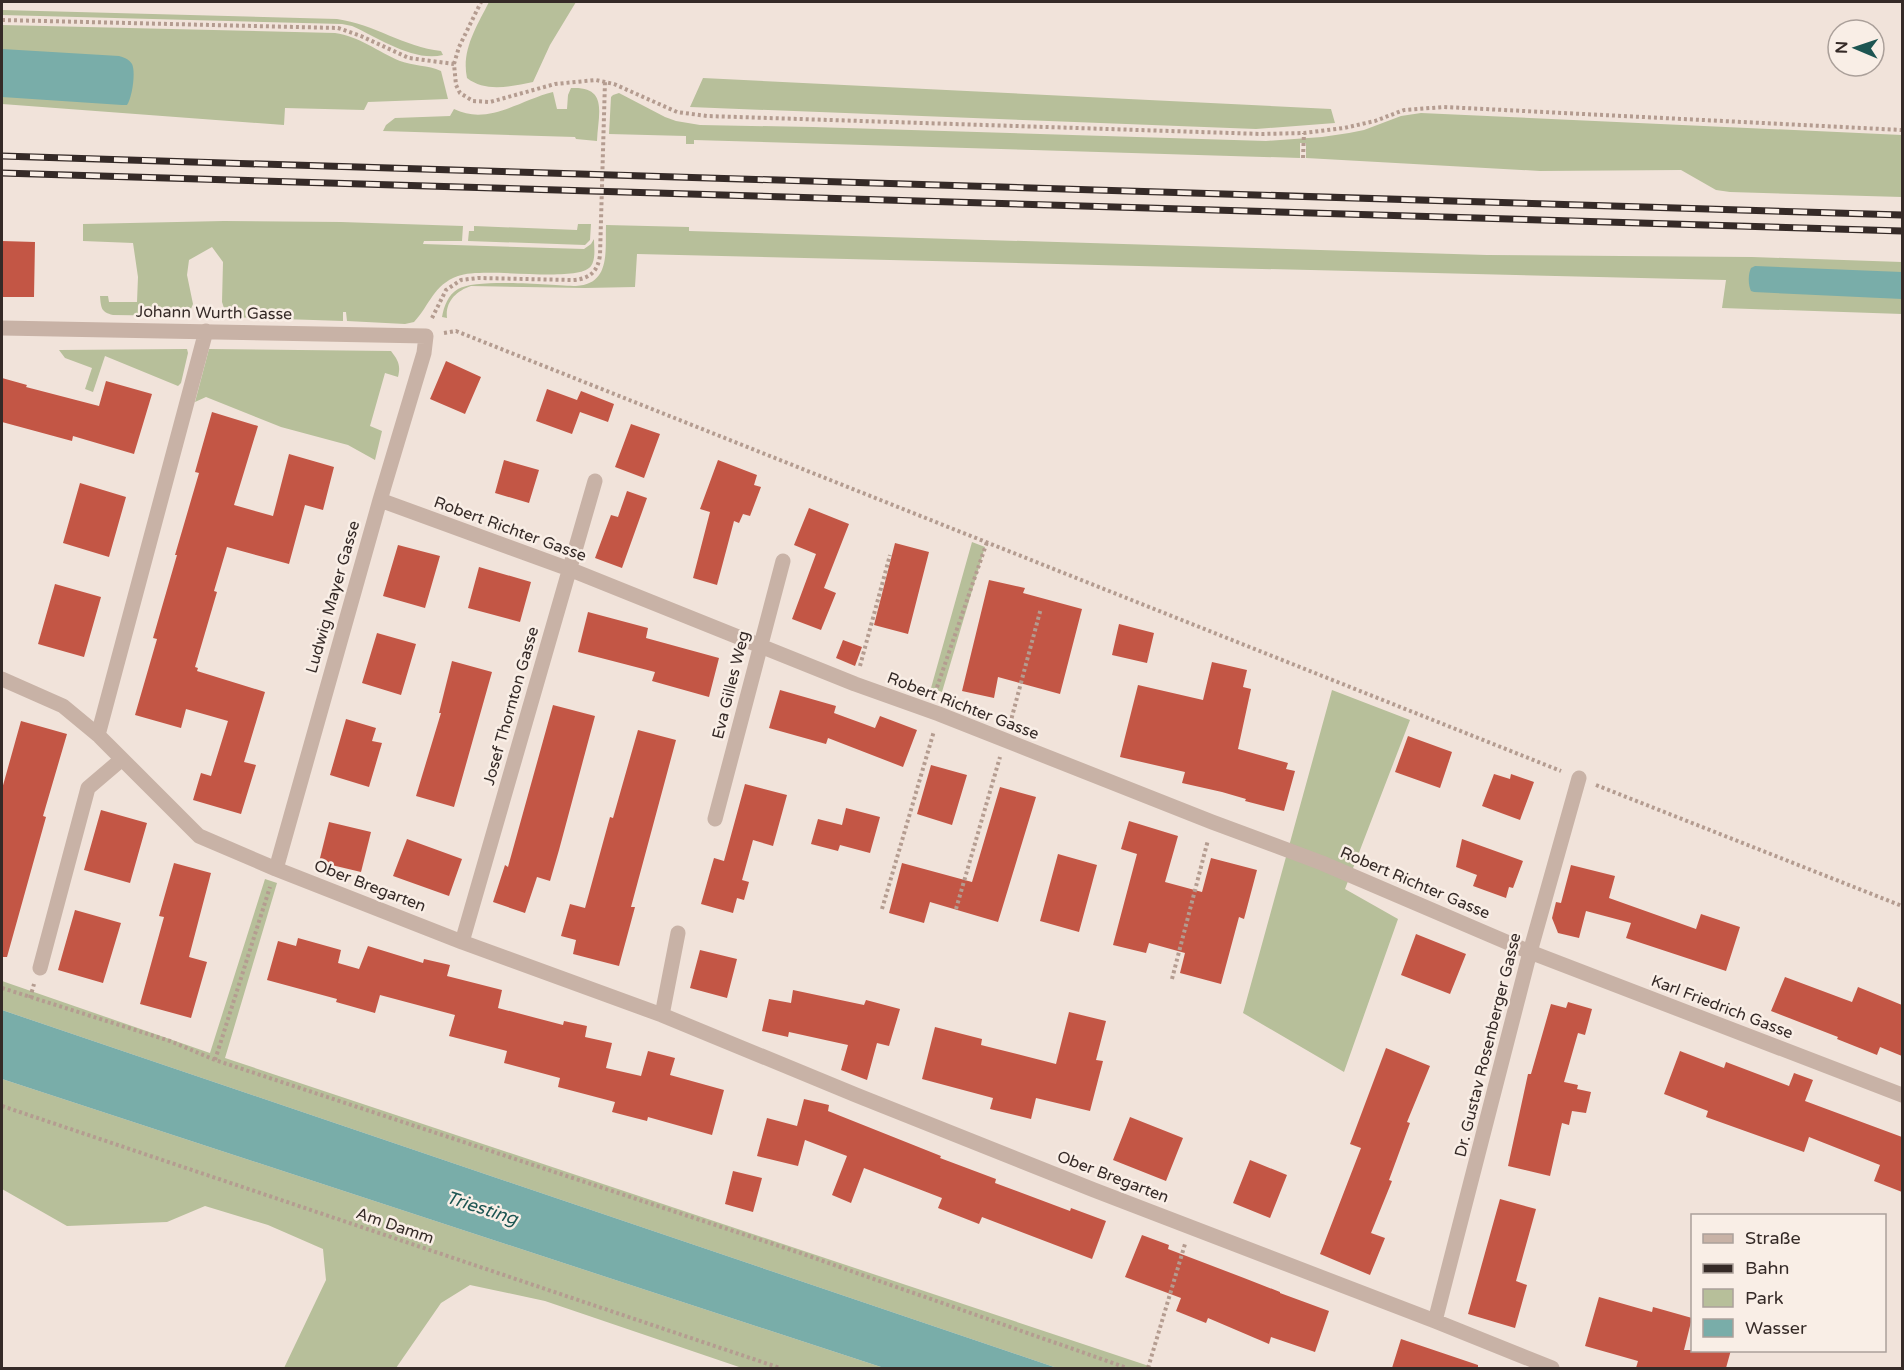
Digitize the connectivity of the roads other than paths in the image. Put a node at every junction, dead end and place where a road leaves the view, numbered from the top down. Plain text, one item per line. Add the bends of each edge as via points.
1 (2, 328) edge
2 (206, 331) junction
3 (426, 336) joint
4 (595, 481) dead end
5 (380, 500) junction
6 (783, 561) dead end
7 (569, 569) junction
8 (759, 646) junction
9 (2, 679) edge
10 (99, 735) junction
11 (122, 759) junction
12 (1579, 778) road end
13 (715, 819) dead end
14 (276, 869) junction
15 (678, 933) dead end
16 (462, 942) junction
17 (1530, 952) junction
18 (40, 968) dead end
19 (662, 1015) junction
20 (1902, 1095) edge
21 (1435, 1321) junction
22 (1552, 1368) edge

1 - 2 street, Johann Wurth Gasse
2 - 3 street, Johann Wurth Gasse
2 - 10 street
3 - 5 street, Ludwig Mayer Gasse
4 - 7 street, Josef Thornton Gasse
5 - 7 street, Robert Richter Gasse
5 - 14 street, Ludwig Mayer Gasse
6 - 8 street, Eva Gilles Weg
7 - 8 street, Robert Richter Gasse
7 - 16 street, Josef Thornton Gasse
8 - 13 street, Eva Gilles Weg
8 - 17 street, Robert Richter Gasse via 1322,863
9 - 10 street, Ober Bregarten via 63,706
10 - 11 street, Ober Bregarten
11 - 14 street, Ober Bregarten via 199,836
11 - 18 street via 88,788
12 - 17 street, Dr. Gustav Rosenberger Gasse
14 - 16 street, Ober Bregarten
15 - 19 street
16 - 19 street, Ober Bregarten
17 - 20 street, Karl Friedrich Gasse
17 - 21 street, Dr. Gustav Rosenberger Gasse
19 - 21 street, Ober Bregarten
21 - 22 street, Ober Bregarten

